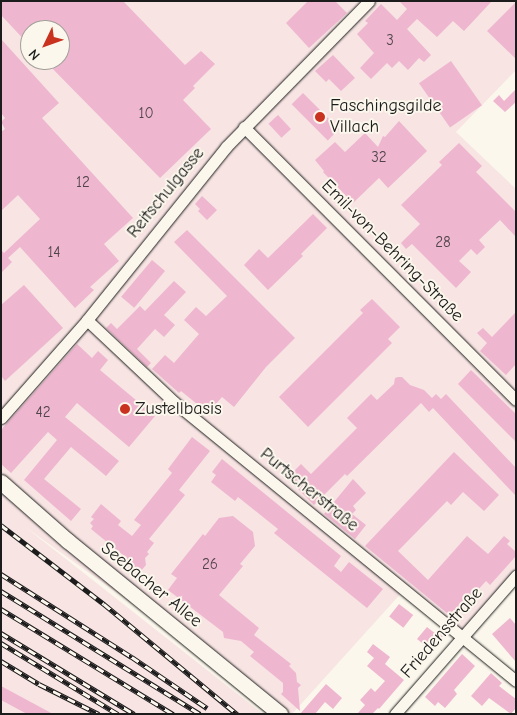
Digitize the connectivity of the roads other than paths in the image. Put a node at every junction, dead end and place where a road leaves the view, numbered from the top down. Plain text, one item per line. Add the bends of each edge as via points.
1 (369, 1) edge
2 (244, 127) junction
3 (87, 320) junction
4 (516, 400) edge
5 (1, 418) edge
6 (1, 482) edge
7 (516, 576) edge
8 (462, 637) junction
9 (516, 681) edge
10 (280, 714) edge
11 (394, 714) edge

1 - 2 street, Reitschulgasse
2 - 3 street, Reitschulgasse
2 - 4 street, Emil-von-Behring-Straße
3 - 5 street, Reitschulgasse
3 - 8 street, Purtscherstraße via 174,402
6 - 10 street, Seebacher Allee via 68,542
7 - 8 street, Friedensstraße
8 - 9 street, Purtscherstraße
8 - 11 street, Friedensstraße

